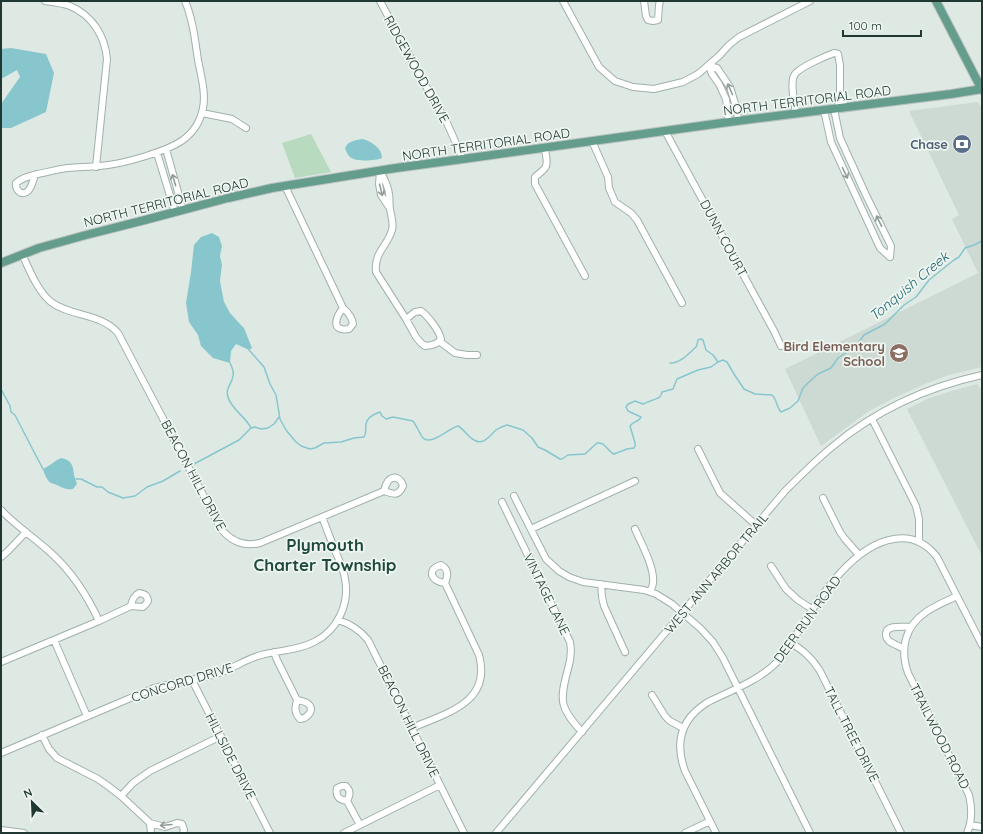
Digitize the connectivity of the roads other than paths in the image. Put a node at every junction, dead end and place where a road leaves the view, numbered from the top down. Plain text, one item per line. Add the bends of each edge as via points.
1 (45, 1) edge
2 (185, 1) edge
3 (380, 1) edge
4 (563, 1) edge
5 (644, 1) edge
6 (660, 1) edge
7 (810, 1) edge
8 (936, 1) edge
9 (709, 66) junction
10 (982, 89) edge
11 (839, 108) junction
12 (824, 110) junction
13 (202, 113) junction
14 (796, 114) junction
15 (730, 122) junction
16 (738, 122) junction
17 (246, 128) dead end
18 (665, 132) junction
19 (592, 141) junction
20 (545, 148) junction
21 (166, 149) junction
22 (845, 151) junction
23 (157, 153) junction
24 (837, 155) junction
25 (463, 159) junction
26 (96, 166) junction
27 (380, 171) junction
28 (35, 175) dead end
29 (285, 186) junction
30 (862, 187) junction
31 (854, 191) junction
32 (179, 211) junction
33 (22, 254) junction
34 (1, 262) edge
35 (585, 276) dead end
36 (682, 303) dead end
37 (343, 308) dead end
38 (406, 318) junction
39 (439, 341) junction
40 (781, 346) dead end
41 (477, 355) dead end
42 (982, 375) edge
43 (872, 419) junction
44 (698, 449) dead end
45 (635, 481) dead end
46 (384, 491) dead end
47 (514, 496) dead end
48 (823, 498) dead end
49 (502, 502) dead end
50 (1, 510) edge
51 (322, 517) junction
52 (756, 525) junction
53 (635, 529) dead end
54 (531, 530) junction
55 (26, 532) junction
56 (919, 542) junction
57 (859, 555) junction
58 (1, 557) edge
59 (771, 566) dead end
60 (445, 583) dead end
61 (601, 584) junction
62 (650, 592) junction
63 (957, 596) junction
64 (131, 606) dead end
65 (812, 609) junction
66 (682, 613) junction
67 (338, 620) junction
68 (99, 621) junction
69 (911, 627) junction
70 (54, 640) junction
71 (791, 643) junction
72 (982, 645) edge
73 (904, 649) junction
74 (274, 652) junction
75 (625, 652) dead end
76 (1, 662) edge
77 (192, 680) junction
78 (738, 687) junction
79 (652, 694) dead end
80 (297, 700) dead end
81 (87, 716) junction
82 (412, 728) junction
83 (683, 728) junction
84 (582, 732) junction
85 (42, 735) junction
86 (221, 736) junction
87 (1, 753) edge
88 (440, 785) junction
89 (121, 796) junction
90 (347, 801) dead end
91 (710, 821) junction
92 (150, 823) junction
93 (360, 825) junction
94 (970, 825) junction
95 (982, 827) edge
96 (1, 830) edge
97 (24, 833) edge
98 (151, 833) edge
99 (183, 833) edge
100 (270, 833) edge
101 (344, 833) edge
102 (464, 833) edge
103 (496, 833) edge
104 (685, 833) edge
105 (716, 833) edge
106 (810, 833) edge
107 (901, 833) edge
108 (967, 833) edge

1 - 26 street via 70,7 86,16 99,31 105,45 107,59
2 - 13 street via 190,14 204,93
3 - 25 street, RIDGEWOOD DRIVE via 447,123
4 - 9 street via 599,66 615,81 633,88 654,89 683,82
5 - 6 street via 646,16 648,20 653,21 658,20
7 - 9 street via 739,37
8 - 10 main road
9 - 15 street via 726,99
16 -> 9 street via 730,87 717,68
10 - 11 main road, NORTH TERRITORIAL ROAD
11 - 12 main road, NORTH TERRITORIAL ROAD
11 - 14 street via 840,65 838,54 834,52 796,73 792,86
11 - 22 street via 840,138
12 - 14 main road, NORTH TERRITORIAL ROAD
12 - 24 street via 831,142
13 - 17 street via 232,119
13 - 21 street via 188,136
14 - 16 main road, NORTH TERRITORIAL ROAD
15 - 16 main road, NORTH TERRITORIAL ROAD
15 - 18 main road, NORTH TERRITORIAL ROAD
18 - 19 main road, NORTH TERRITORIAL ROAD
18 - 40 street, DUNN COURT
19 - 20 main road, NORTH TERRITORIAL ROAD
19 - 36 street via 608,177 609,188 615,202 637,220
20 - 25 main road, NORTH TERRITORIAL ROAD
20 - 35 street via 547,165 535,177 535,184
21 - 23 street
32 -> 21 street
22 - 24 street
22 - 30 street
23 - 26 street via 120,164
23 - 32 street
24 -> 31 street
25 - 27 main road, NORTH TERRITORIAL ROAD
26 - 28 street via 68,168
27 - 29 main road, NORTH TERRITORIAL ROAD
27 - 38 street via 389,194 393,222 390,235 377,258 376,272
29 - 32 main road, NORTH TERRITORIAL ROAD
29 - 37 street
30 - 31 street
31 -> 30 street via 880,248 890,257 891,246
32 - 33 main road, NORTH TERRITORIAL ROAD
33 - 34 main road, NORTH TERRITORIAL ROAD
33 - 51 street, BEACON HILL DRIVE via 40,290 50,302 66,310 104,321 118,333 228,537 248,545 260,543
38 - 39 street via 420,343 432,346
38 - 39 street via 415,312 421,311 426,314 440,334
39 - 41 street via 455,353
42 - 43 street, WEST ANN ARBOR TRAIL via 930,390
43 - 52 street, WEST ANN ARBOR TRAIL via 844,437 817,460 785,491
43 - 56 street via 916,506
44 - 52 street via 720,493
45 - 54 street
46 - 51 street, BEACON HILL DRIVE
47 - 54 street
48 - 57 street via 840,532
49 - 84 street, VINTAGE LANE via 570,642 572,651 562,694 565,709
50 - 55 street
51 - 67 street via 346,580 343,610
52 - 66 street, WEST ANN ARBOR TRAIL
53 - 62 street via 652,570 653,582
54 - 61 street via 546,558 559,571 576,580
55 - 58 street
55 - 68 street via 69,572
56 - 57 street, DEER RUN ROAD via 905,538 891,540
56 - 63 street via 937,557
57 - 65 street, DEER RUN ROAD
59 - 65 street via 786,589
60 - 82 street via 479,655 482,668 480,681 473,695 462,706
61 - 62 street
61 - 75 street via 604,606
62 - 66 street
63 - 69 street, TRAILWOOD ROAD via 927,611
63 - 72 street
64 - 68 street
65 - 71 street, DEER RUN ROAD
66 - 78 street via 713,642
66 - 84 street, WEST ANN ARBOR TRAIL
67 - 74 street, CONCORD DRIVE via 329,632 315,642
67 - 82 street, BEACON HILL DRIVE via 355,627 368,640
68 - 70 street
69 - 73 street, TRAILWOOD ROAD
69 - 73 street via 894,627 887,631 887,639
70 - 76 street
70 - 81 street
71 - 78 street, DEER RUN ROAD via 769,670
71 - 107 street, TALL TREE DRIVE via 815,662
73 - 94 street, TRAILWOOD ROAD via 908,673 969,795 972,810
74 - 77 street, CONCORD DRIVE
74 - 80 street
77 - 81 street, CONCORD DRIVE via 154,688
77 - 86 street, HILLSIDE DRIVE
78 - 83 street, DEER RUN ROAD via 700,707
78 - 106 street
79 - 83 street via 665,716
81 - 85 street, CONCORD DRIVE
82 - 88 street, BEACON HILL DRIVE
83 - 91 street via 680,746 682,762
84 - 103 street, WEST ANN ARBOR TRAIL
85 - 87 street, CONCORD DRIVE
85 - 89 street via 57,758 98,779
86 - 89 street via 150,771 133,783
86 - 100 street, HILLSIDE DRIVE
88 - 93 street
88 - 102 street, BEACON HILL DRIVE
89 - 92 street
90 - 93 street
91 - 104 street
91 - 105 street
92 - 98 street
99 -> 92 street via 182,824 165,827
93 - 101 street
94 - 95 street
94 - 108 street, TRAILWOOD ROAD
96 - 97 street

